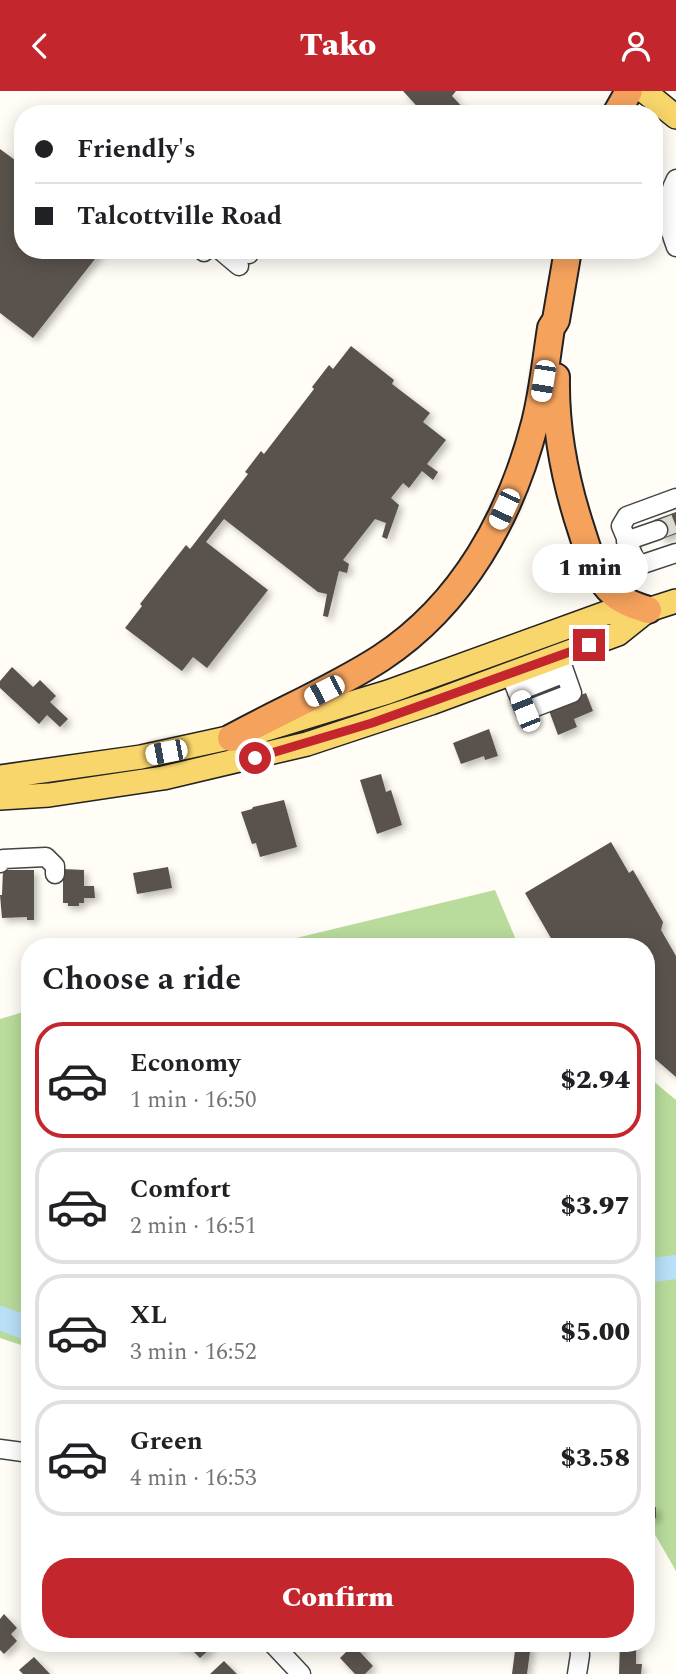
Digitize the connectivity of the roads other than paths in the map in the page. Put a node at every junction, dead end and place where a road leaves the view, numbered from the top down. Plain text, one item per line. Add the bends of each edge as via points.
1 (644, 91) edge
2 (661, 105) edge
3 (676, 179) edge
4 (676, 247) edge
5 (566, 259) edge
6 (556, 320) junction
7 (676, 498) edge
8 (658, 530) tunnel mouth
9 (626, 541) junction
10 (676, 553) edge
11 (676, 601) edge
12 (648, 610) junction
13 (588, 619) junction
14 (589, 645) junction
15 (562, 664) junction
16 (514, 683) junction
17 (342, 707) junction
18 (333, 736) junction
19 (231, 738) junction
20 (0, 777) edge
21 (0, 798) edge
22 (0, 863) edge
23 (55, 874) dead end
24 (0, 1449) edge
25 (21, 1452) edge
26 (280, 1652) edge
27 (580, 1652) edge
28 (301, 1674) edge
29 (577, 1674) edge

1 - 2 main road
3 - 4 street via 667,211
5 - 6 highway
6 - 12 highway via 557,430 578,519 606,585 622,600
6 - 19 highway via 520,469 493,534 463,581 424,624 381,658
7 - 9 street via 627,516 621,526
8 - 9 street
9 - 10 street via 640,565
11 - 12 main road
12 - 13 main road
12 - 14 main road via 618,634
13 - 14 main road
13 - 17 main road
14 - 15 main road
15 - 16 main road
15 - 16 street via 572,693 560,698 525,711
16 - 18 main road
17 - 18 main road
17 - 19 main road
18 - 21 main road via 163,778
19 - 20 main road via 141,757
22 - 23 street via 3,859 46,857 55,866
24 - 25 street
26 - 28 street
27 - 29 street

